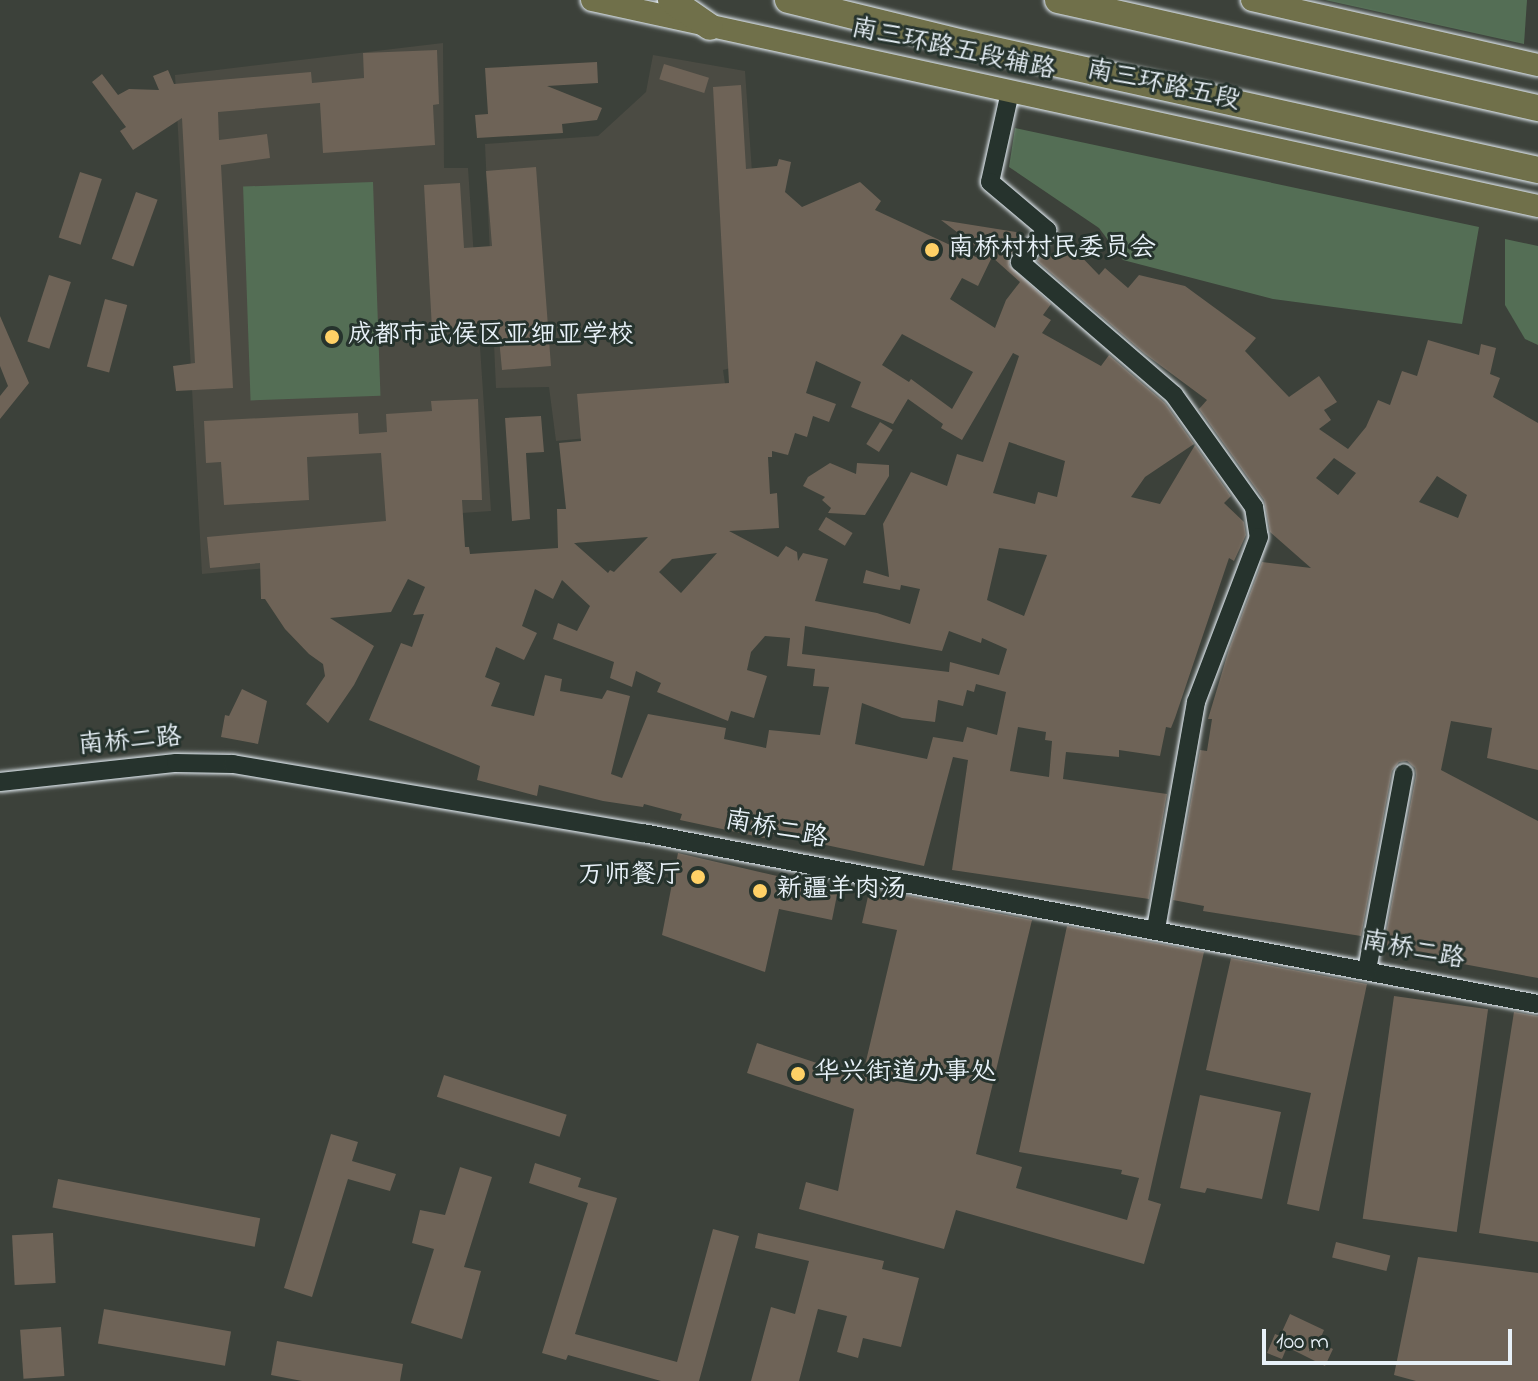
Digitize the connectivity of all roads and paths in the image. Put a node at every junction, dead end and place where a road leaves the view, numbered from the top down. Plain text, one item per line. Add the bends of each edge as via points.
1 (592, 0) edge
2 (671, 0) edge
3 (788, 0) edge
4 (1058, 0) edge
5 (1252, 0) edge
6 (710, 27) junction
7 (1538, 65) edge
8 (1010, 92) junction
9 (1536, 107) edge
10 (1531, 169) edge
11 (1538, 206) edge
12 (1404, 773) dead end
13 (0, 782) edge
14 (1156, 928) junction
15 (1367, 970) junction
16 (1538, 1004) edge

1 - 6 main road, 南三环路五段辅路
2 - 6 highway
3 - 10 highway, 南三环路五段
4 - 9 highway
5 - 7 main road
6 - 8 main road, 南三环路五段辅路
8 - 11 main road, 南三环路五段辅路
8 - 14 street via 990,182 1047,230 1020,262 1174,395 1254,507 1259,537 1196,702
12 - 15 street
13 - 14 street, 南桥二路 via 176,763 233,764
14 - 15 street, 南桥二路
15 - 16 street, 南桥二路

